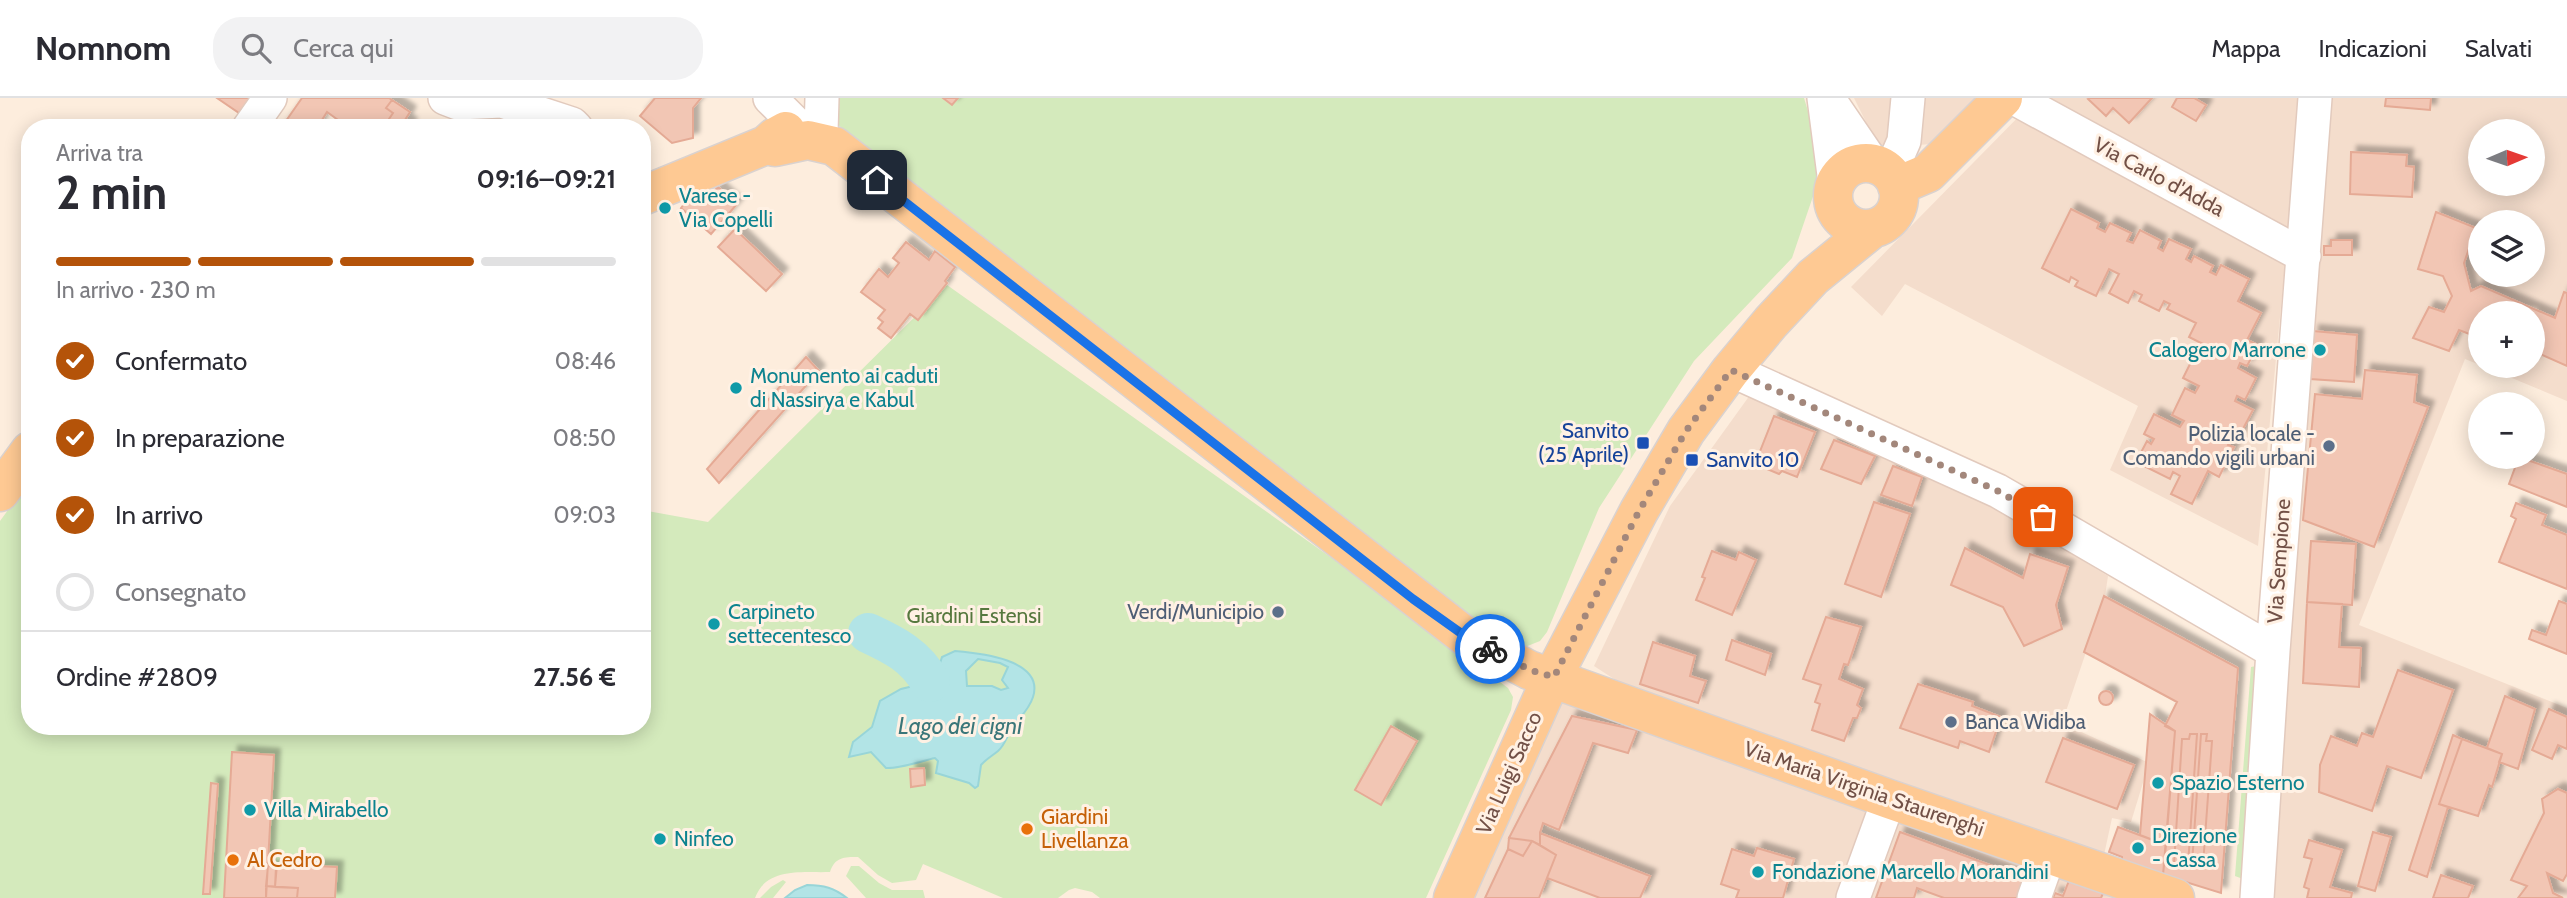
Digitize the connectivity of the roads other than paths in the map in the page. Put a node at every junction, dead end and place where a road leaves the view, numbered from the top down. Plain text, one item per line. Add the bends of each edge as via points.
1 (270, 98) edge
2 (445, 98) edge
3 (770, 98) edge
4 (1826, 98) edge
5 (1908, 98) edge
6 (2003, 98) edge
7 (2014, 98) edge
8 (2315, 98) edge
9 (255, 119) edge
10 (557, 119) edge
11 (819, 126) edge
12 (1886, 174) junction
13 (1834, 191) junction
14 (651, 193) edge
15 (1871, 229) junction
16 (2304, 256) junction
17 (1813, 277) junction
18 (1731, 370) junction
19 (21, 463) edge
20 (0, 492) edge
21 (2273, 651) junction
22 (1554, 677) junction
23 (1889, 799) junction
24 (2050, 853) junction
25 (1452, 898) edge
26 (1458, 898) edge
27 (1853, 898) edge
28 (2034, 898) edge
29 (2175, 898) edge
30 (2257, 898) edge

1 - 9 street
2 - 10 street via 458,103 502,101
3 - 11 street
4 - 12 street
4 - 13 street
5 - 12 street via 1904,141
6 - 12 main road via 1928,173
7 - 16 street, Via Carlo d'Adda
8 - 16 street, Via Sempione
11 - 14 main road via 808,140 766,145
11 - 22 main road, Via Maria Virginia Staurenghi via 1465,636 1530,670
12 - 13 main road via 1861,164 1851,167
12 - 15 main road via 1897,208 1882,225
13 - 15 main road via 1836,209 1850,225
13 - 17 main road
15 - 17 main road
16 - 21 street, Via Sempione
17 - 18 main road
18 - 21 street via 1998,491
18 - 22 main road via 1686,431 1639,511
19 - 20 main road
21 - 30 street, Via Sempione
22 - 23 main road, Via Maria Virginia Staurenghi
22 - 25 main road, Via Luigi Sacco
22 - 26 main road, Via Luigi Sacco
23 - 24 main road, Via Maria Virginia Staurenghi
23 - 27 street
24 - 28 street
24 - 29 main road, Via Maria Virginia Staurenghi

